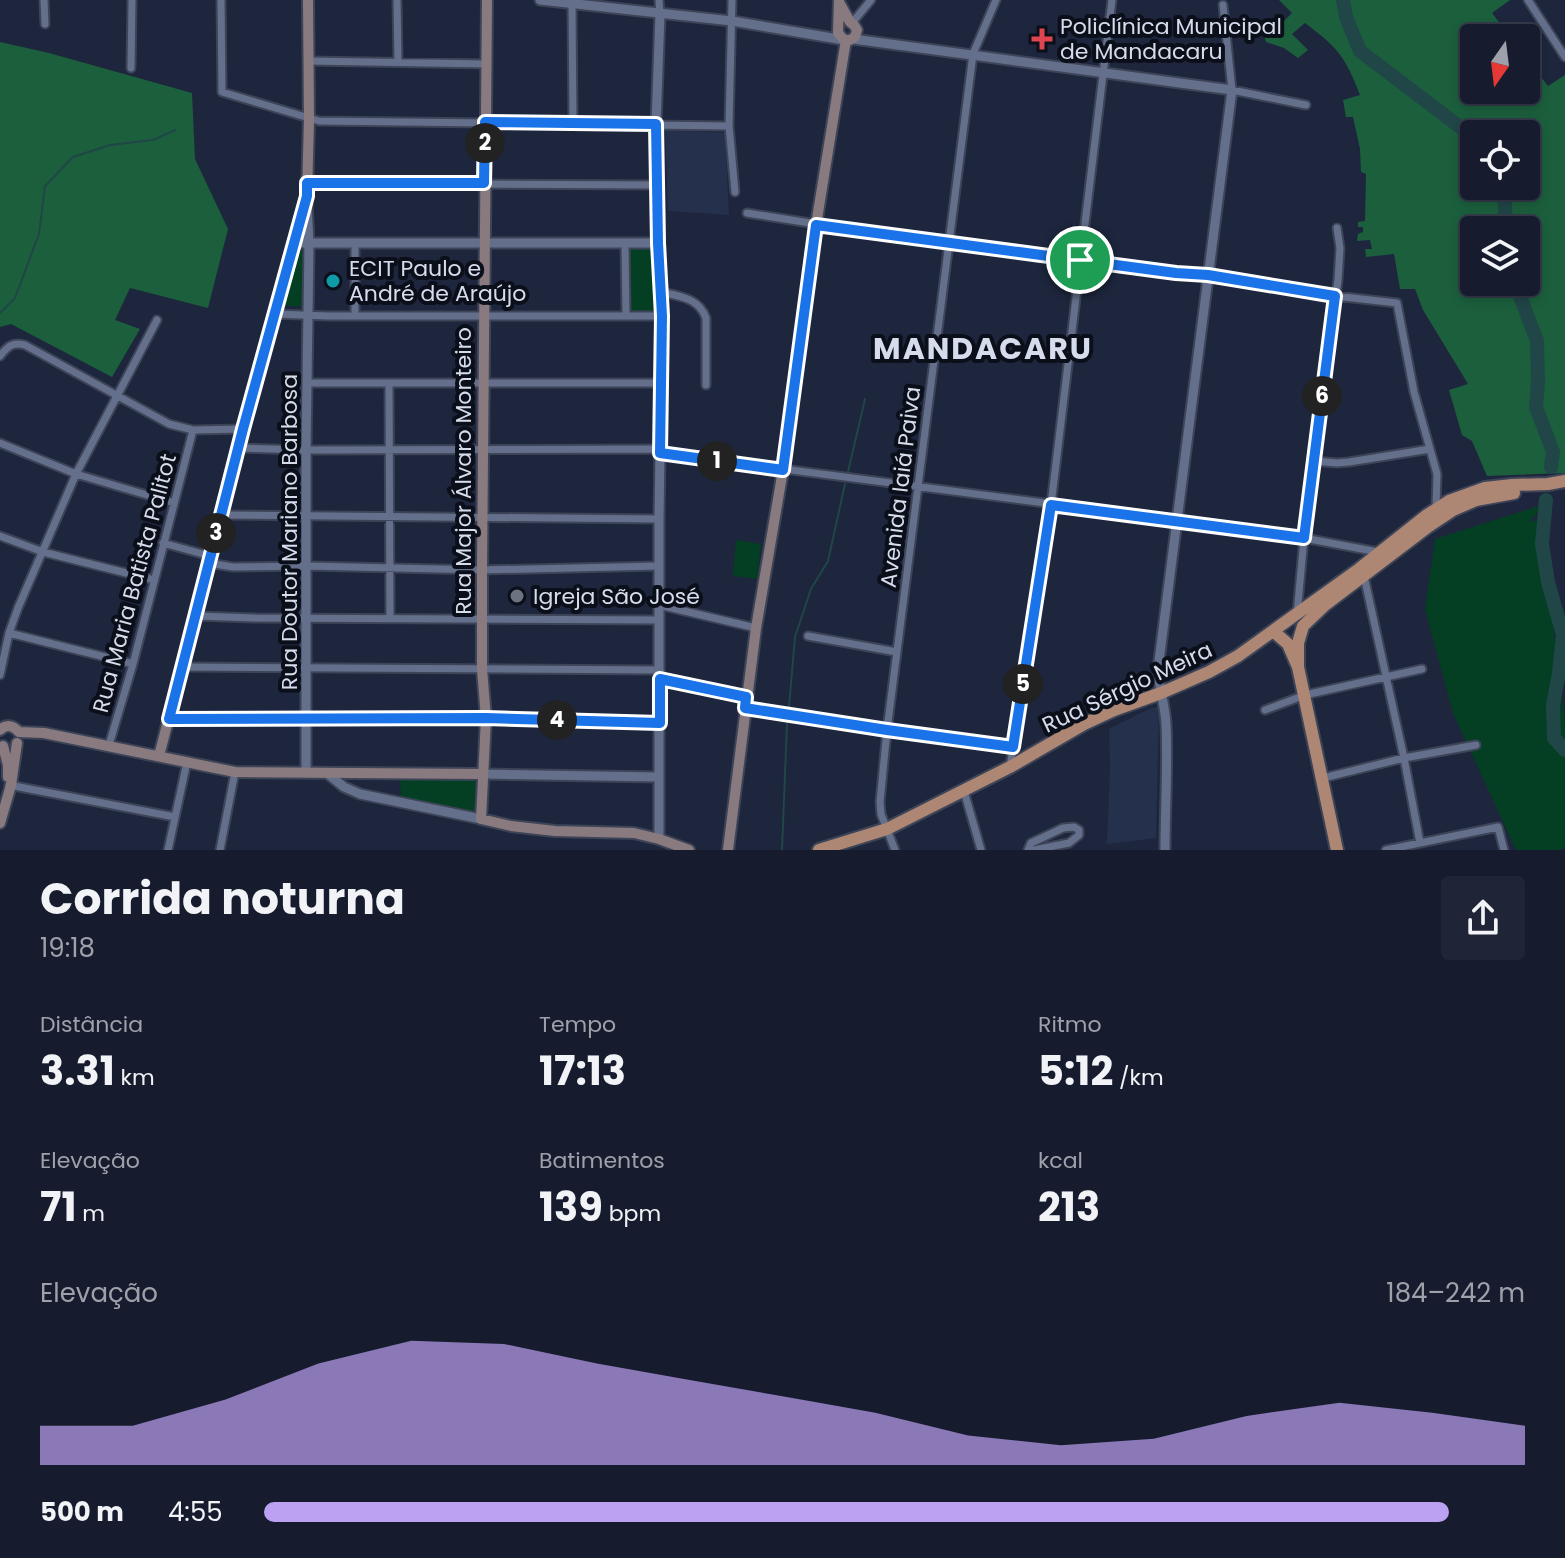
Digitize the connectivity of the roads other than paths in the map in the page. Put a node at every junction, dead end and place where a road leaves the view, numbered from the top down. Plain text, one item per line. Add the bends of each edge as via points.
1 (44, 0) edge
2 (132, 0) edge
3 (221, 0) edge
4 (308, 0) edge
5 (397, 0) edge
6 (487, 0) edge
7 (540, 0) edge
8 (659, 0) edge
9 (732, 0) edge
10 (871, 0) edge
11 (996, 0) edge
12 (1112, 0) edge
13 (1528, 0) edge
14 (839, 1) edge
15 (572, 3) junction
16 (1223, 5) dead end
17 (660, 14) junction
18 (732, 21) junction
19 (45, 24) dead end
20 (847, 31) junction
21 (973, 54) junction
22 (1565, 56) edge
23 (309, 61) junction
24 (398, 62) junction
25 (487, 64) junction
26 (131, 68) dead end
27 (1103, 73) junction
28 (1232, 90) junction
29 (1306, 105) dead end
30 (309, 119) junction
31 (485, 122) junction
32 (573, 123) junction
33 (656, 124) junction
34 (729, 126) junction
35 (307, 183) junction
36 (484, 183) junction
37 (657, 185) junction
38 (735, 192) dead end
39 (307, 196) junction
40 (747, 213) dead end
41 (816, 225) junction
42 (1337, 228) dead end
43 (295, 243) junction
44 (355, 243) junction
45 (658, 243) junction
46 (948, 243) junction
47 (309, 244) junction
48 (484, 244) junction
49 (625, 244) junction
50 (1080, 260) junction
51 (1208, 275) junction
52 (661, 292) junction
53 (1335, 296) junction
54 (275, 314) junction
55 (626, 315) junction
56 (308, 316) junction
57 (355, 316) junction
58 (484, 316) junction
59 (662, 316) junction
60 (157, 320) dead end
61 (0, 356) edge
62 (308, 383) junction
63 (389, 383) junction
64 (483, 383) junction
65 (662, 383) junction
66 (706, 385) dead end
67 (117, 395) junction
68 (243, 429) junction
69 (193, 430) junction
70 (0, 443) edge
71 (239, 448) junction
72 (390, 449) junction
73 (1430, 449) junction
74 (306, 450) junction
75 (482, 450) junction
76 (659, 451) junction
77 (1314, 461) junction
78 (783, 470) junction
79 (76, 474) junction
80 (1565, 481) edge
81 (919, 487) junction
82 (1565, 490) edge
83 (174, 503) junction
84 (1051, 505) junction
85 (1436, 509) junction
86 (220, 515) junction
87 (307, 516) junction
88 (389, 517) junction
89 (483, 517) junction
90 (659, 519) junction
91 (1176, 520) junction
92 (0, 536) edge
93 (1304, 538) junction
94 (163, 543) junction
95 (43, 552) junction
96 (1378, 552) junction
97 (209, 560) junction
98 (308, 566) junction
99 (659, 566) junction
100 (390, 567) junction
101 (482, 570) junction
102 (1364, 576) junction
103 (154, 580) junction
104 (659, 605) junction
105 (1297, 614) junction
106 (196, 616) junction
107 (308, 618) junction
108 (390, 619) junction
109 (482, 619) junction
110 (659, 620) junction
111 (756, 628) junction
112 (1273, 631) junction
113 (9, 633) junction
114 (808, 636) dead end
115 (897, 652) junction
116 (1, 660) edge
117 (133, 664) junction
118 (183, 667) junction
119 (1298, 667) junction
120 (307, 668) junction
121 (482, 669) junction
122 (1422, 669) dead end
123 (0, 675) edge
124 (660, 675) junction
125 (1386, 678) junction
126 (1161, 693) junction
127 (1305, 695) junction
128 (746, 703) junction
129 (1265, 710) dead end
130 (486, 718) junction
131 (169, 719) junction
132 (305, 720) junction
133 (660, 723) junction
134 (1, 726) edge
135 (887, 730) junction
136 (18, 737) junction
137 (1, 744) edge
138 (109, 745) junction
139 (1476, 745) dead end
140 (1013, 747) junction
141 (159, 756) junction
142 (1404, 758) junction
143 (187, 762) junction
144 (1010, 767) junction
145 (235, 772) junction
146 (306, 773) junction
147 (328, 774) junction
148 (483, 774) junction
149 (658, 777) junction
150 (1323, 778) junction
151 (9, 788) junction
152 (964, 790) junction
153 (175, 817) junction
154 (481, 819) junction
155 (0, 823) edge
156 (887, 829) junction
157 (659, 839) junction
158 (1420, 843) junction
159 (685, 849) edge
160 (168, 850) edge
161 (220, 850) edge
162 (728, 850) edge
163 (819, 850) edge
164 (895, 850) edge
165 (981, 850) edge
166 (1031, 850) edge
167 (1165, 850) edge
168 (1337, 850) edge
169 (1386, 850) edge
170 (1504, 850) edge

1 - 19 street
2 - 26 street
3 - 30 street via 222,92
4 - 23 main road
5 - 24 street
6 - 25 main road, Rua Major Álvaro Monteiro
7 - 15 street
8 - 17 street
9 - 18 street
10 - 20 street
11 - 21 street, Avenida Iaiá Paiva
12 - 27 street
13 - 22 street
14 - 20 main road
15 - 17 street
15 - 32 street
16 - 28 street
17 - 18 street
17 - 33 street
18 - 20 street via 817,34
18 - 34 street
20 - 21 street via 878,42
20 - 41 main road
21 - 27 street
21 - 46 street, Avenida Iaiá Paiva
23 - 24 street
23 - 30 main road
24 - 25 street
25 - 31 main road, Rua Major Álvaro Monteiro
27 - 28 street
27 - 50 street
28 - 29 street
28 - 51 street
30 - 31 street
30 - 35 main road
31 - 32 street
31 - 36 main road, Rua Major Álvaro Monteiro
32 - 33 street
33 - 34 street
33 - 37 street
34 - 38 street
35 - 36 street
35 - 39 main road
36 - 37 street
36 - 48 main road, Rua Major Álvaro Monteiro
37 - 45 street
39 - 43 main road
39 - 47 street, Rua Doutor Mariano Barbosa
40 - 41 street
41 - 46 street
41 - 78 main road
42 - 53 street via 1340,264
43 - 47 street
43 - 54 main road
44 - 47 street
44 - 48 street
44 - 57 street
45 - 49 street
45 - 52 street
46 - 50 street
46 - 81 street, Avenida Iaiá Paiva
47 - 56 street, Rua Doutor Mariano Barbosa
48 - 49 street
48 - 58 main road, Rua Major Álvaro Monteiro
49 - 55 street
50 - 51 street
50 - 84 street
51 - 53 street
51 - 91 street
52 - 59 street
52 - 66 street via 703,309
53 - 73 street via 1397,303
53 - 77 street
54 - 56 street
54 - 68 main road
55 - 58 street
55 - 59 street
56 - 57 street
56 - 62 street, Rua Doutor Mariano Barbosa
57 - 58 street
58 - 64 main road, Rua Major Álvaro Monteiro
59 - 65 street
60 - 67 street
61 - 67 street via 8,346 25,345
62 - 63 street
62 - 74 street, Rua Doutor Mariano Barbosa
63 - 64 street
63 - 72 street
64 - 65 street
64 - 75 main road, Rua Major Álvaro Monteiro
65 - 76 street
67 - 69 street via 169,424
67 - 79 street
68 - 69 street
68 - 71 main road
69 - 83 street, Rua Maria Batista Palitot
70 - 79 street
71 - 74 street
71 - 86 main road
72 - 74 street
72 - 75 street
72 - 88 street
73 - 77 street via 1349,462
73 - 85 street via 1437,474
74 - 87 street, Rua Doutor Mariano Barbosa
75 - 76 street
75 - 89 main road, Rua Major Álvaro Monteiro
76 - 78 street
76 - 90 street
77 - 93 street
78 - 81 street
78 - 111 main road
79 - 83 street
79 - 95 street
80 - 85 main road, Rua Sérgio Meira via 1485,488
81 - 84 street
81 - 115 street, Avenida Iaiá Paiva
82 - 102 main road via 1476,500 1429,526
83 - 94 street, Rua Maria Batista Palitot
84 - 91 street
84 - 140 street
85 - 96 main road, Rua Sérgio Meira
86 - 87 street
86 - 97 main road
87 - 88 street
87 - 98 street, Rua Doutor Mariano Barbosa
88 - 89 street
88 - 100 street
89 - 90 street
89 - 101 main road, Rua Major Álvaro Monteiro
90 - 99 street
91 - 93 street
91 - 126 street via 1158,669
92 - 95 street
93 - 96 street
93 - 105 street
94 - 97 street
94 - 103 street, Rua Maria Batista Palitot
95 - 103 street
95 - 113 street
96 - 105 main road, Rua Sérgio Meira
97 - 98 street via 233,567
97 - 106 main road
98 - 100 street
98 - 107 street, Rua Doutor Mariano Barbosa
99 - 101 street
99 - 104 street
100 - 101 street
100 - 108 street
101 - 109 main road, Rua Major Álvaro Monteiro
102 - 119 main road via 1303,626
102 - 125 street
103 - 117 street, Rua Maria Batista Palitot
104 - 110 street
104 - 111 street
105 - 112 main road, Rua Sérgio Meira
106 - 107 street
106 - 118 main road
107 - 108 street
107 - 120 street, Rua Doutor Mariano Barbosa
108 - 109 street
109 - 110 street
109 - 121 main road, Rua Major Álvaro Monteiro
110 - 124 street
111 - 128 main road
112 - 119 main road via 1288,644
112 - 126 main road, Rua Sérgio Meira via 1228,662
113 - 116 street
113 - 117 street
114 - 115 street
115 - 135 street, Avenida Iaiá Paiva
116 - 123 street
117 - 138 street, Rua Maria Batista Palitot
118 - 120 street
118 - 131 main road
119 - 127 main road
120 - 121 street
120 - 132 street, Rua Doutor Mariano Barbosa
121 - 124 street
121 - 130 main road, Rua Major Álvaro Monteiro
122 - 125 street
124 - 128 street
124 - 133 street
125 - 127 street
125 - 142 street
126 - 144 main road, Rua Sérgio Meira via 1084,724
126 - 167 street via 1166,728
127 - 129 street
127 - 150 main road
128 - 135 street
128 - 162 main road
130 - 132 street
130 - 133 street
130 - 148 main road, Rua Major Álvaro Monteiro
131 - 132 street
131 - 141 main road
132 - 146 street, Rua Doutor Mariano Barbosa
133 - 149 street
134 - 136 main road via 12,726
135 - 140 street
135 - 156 street, Avenida Iaiá Paiva via 880,802
136 - 137 main road via 11,747
136 - 138 main road via 44,733
136 - 151 main road
137 - 151 main road
138 - 141 main road
139 - 142 street
140 - 144 street
141 - 143 main road
142 - 150 street
142 - 158 street
143 - 145 main road
143 - 153 street
144 - 152 main road, Rua Sérgio Meira
145 - 146 main road
145 - 161 street
146 - 147 main road
147 - 148 main road
147 - 154 street via 360,794
148 - 149 street
148 - 154 main road, Rua Major Álvaro Monteiro
149 - 157 street
150 - 168 main road
151 - 153 street
151 - 155 main road
152 - 156 main road, Rua Sérgio Meira
152 - 165 street
153 - 160 street
154 - 157 main road
156 - 163 main road, Rua Sérgio Meira
156 - 164 street, Avenida Iaiá Paiva
157 - 159 main road
158 - 169 street
158 - 170 street via 1498,827
166 - 166 street via 1031,843 1063,828 1079,830 1069,843

